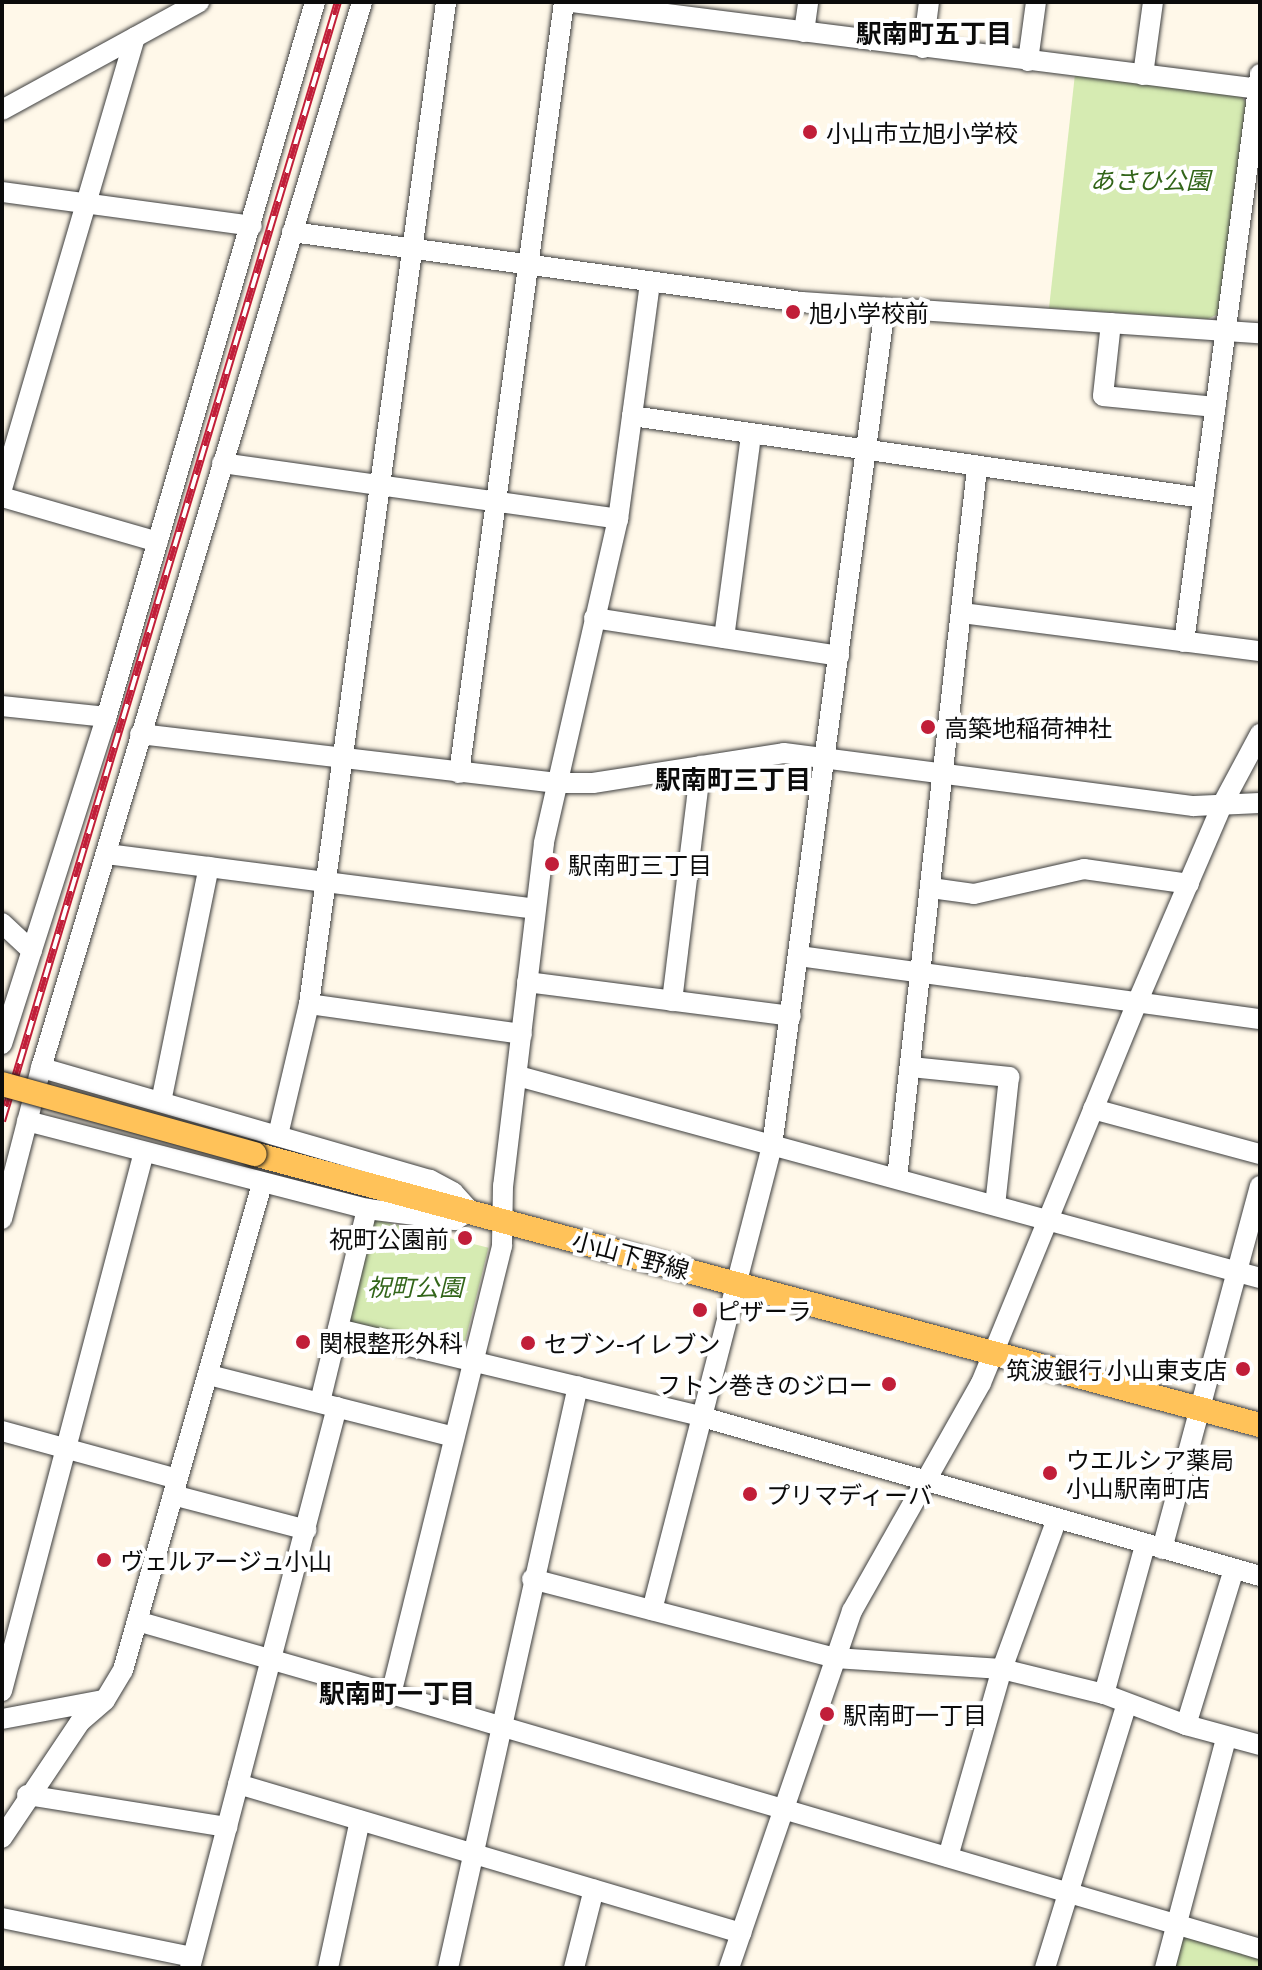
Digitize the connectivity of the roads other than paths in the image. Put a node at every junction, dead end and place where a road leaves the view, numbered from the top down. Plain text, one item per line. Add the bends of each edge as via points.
1 (199, 2) edge
2 (315, 2) edge
3 (362, 2) edge
4 (446, 2) edge
5 (564, 2) edge
6 (572, 2) edge
7 (808, 2) edge
8 (929, 2) edge
9 (1036, 2) edge
10 (1153, 2) edge
11 (687, 9) edge
12 (170, 10) edge
13 (804, 32) junction
14 (135, 37) junction
15 (923, 48) junction
16 (1028, 61) junction
17 (1143, 75) junction
18 (1259, 84) edge
19 (2, 110) edge
20 (2, 192) edge
21 (86, 204) junction
22 (252, 226) junction
23 (292, 232) junction
24 (411, 248) junction
25 (530, 262) junction
26 (650, 283) junction
27 (885, 308) junction
28 (1111, 323) junction
29 (1225, 331) junction
30 (1260, 333) edge
31 (1215, 407) junction
32 (632, 416) junction
33 (751, 435) junction
34 (867, 453) junction
35 (222, 463) junction
36 (977, 468) junction
37 (380, 486) junction
38 (2, 489) edge
39 (2, 497) edge
40 (1203, 498) junction
41 (496, 502) junction
42 (618, 519) junction
43 (158, 542) junction
44 (962, 613) junction
45 (594, 618) junction
46 (724, 638) junction
47 (1184, 642) junction
48 (1260, 651) edge
49 (839, 656) junction
50 (2, 706) edge
51 (106, 717) junction
52 (140, 734) junction
53 (1260, 734) edge
54 (825, 756) junction
55 (342, 761) junction
56 (701, 766) junction
57 (459, 773) junction
58 (944, 774) junction
59 (555, 783) junction
60 (1260, 803) edge
61 (1222, 805) junction
62 (107, 854) junction
63 (209, 867) junction
64 (326, 883) junction
65 (1189, 884) junction
66 (931, 888) junction
67 (534, 909) junction
68 (2, 923) edge
69 (32, 951) junction
70 (799, 956) junction
71 (923, 974) junction
72 (527, 982) junction
73 (672, 1001) junction
74 (309, 1004) junction
75 (1136, 1005) junction
76 (791, 1016) junction
77 (1260, 1019) edge
78 (522, 1034) junction
79 (2, 1044) edge
80 (911, 1067) junction
81 (41, 1068) junction
82 (518, 1076) junction
83 (2, 1084) edge
84 (161, 1102) junction
85 (1093, 1109) junction
86 (27, 1121) junction
87 (278, 1135) junction
88 (772, 1146) junction
89 (144, 1152) junction
90 (1260, 1154) edge
91 (897, 1178) junction
92 (262, 1184) junction
93 (1260, 1186) edge
94 (995, 1205) junction
95 (367, 1209) junction
96 (470, 1211) junction
97 (2, 1219) edge
98 (502, 1219) junction
99 (1048, 1219) junction
100 (1237, 1272) junction
101 (1260, 1278) edge
102 (735, 1283) junction
103 (338, 1329) junction
104 (994, 1352) junction
105 (474, 1358) junction
106 (209, 1375) junction
107 (578, 1386) junction
108 (328, 1404) junction
109 (1201, 1409) junction
110 (699, 1416) junction
111 (1260, 1425) edge
112 (2, 1431) edge
113 (454, 1437) junction
114 (66, 1448) junction
115 (927, 1480) junction
116 (175, 1487) junction
117 (1057, 1519) junction
118 (307, 1530) junction
119 (1154, 1547) junction
120 (1234, 1569) junction
121 (1260, 1576) edge
122 (532, 1579) junction
123 (652, 1610) junction
124 (137, 1621) junction
125 (835, 1658) junction
126 (270, 1662) junction
127 (1002, 1669) junction
128 (2, 1691) edge
129 (391, 1694) junction
130 (1104, 1694) junction
131 (105, 1700) junction
132 (1126, 1706) junction
133 (2, 1719) edge
134 (1186, 1725) junction
135 (503, 1727) junction
136 (1226, 1739) junction
137 (1260, 1745) edge
138 (238, 1784) junction
139 (27, 1795) junction
140 (785, 1809) junction
141 (360, 1820) junction
142 (227, 1827) junction
143 (2, 1838) edge
144 (473, 1854) junction
145 (948, 1857) junction
146 (594, 1889) junction
147 (1066, 1891) junction
148 (2, 1918) edge
149 (1177, 1926) junction
150 (741, 1933) junction
151 (1260, 1949) edge
152 (191, 1962) edge
153 (328, 1968) edge
154 (448, 1968) edge
155 (574, 1968) edge
156 (729, 1968) edge
157 (1045, 1968) edge
158 (1165, 1968) edge

1 - 12 street
2 - 22 street
3 - 23 street
4 - 24 street
5 - 25 street
6 - 11 street
7 - 13 street
8 - 15 street
9 - 16 street
10 - 17 street
11 - 13 street
12 - 14 street
13 - 15 street
14 - 19 street
14 - 21 street
15 - 16 street
16 - 17 street
17 - 18 street
18 - 29 street
20 - 21 street
21 - 22 street
21 - 38 street
22 - 43 street
23 - 24 street
23 - 35 street
24 - 25 street
24 - 37 street
25 - 26 street
25 - 41 street
26 - 27 street
26 - 32 street
27 - 28 street
27 - 34 street
28 - 29 street
28 - 31 street via 1103,396
29 - 30 street
29 - 31 street
31 - 40 street
32 - 33 street
32 - 42 street
33 - 34 street
33 - 46 street
34 - 36 street
34 - 49 street
35 - 37 street
35 - 52 street
36 - 40 street
36 - 44 street
37 - 41 street
37 - 55 street
39 - 43 street
40 - 47 street
41 - 42 street
41 - 57 street
42 - 45 street
43 - 51 street
44 - 47 street
44 - 58 street
45 - 46 street
45 - 59 street
46 - 49 street
47 - 48 street
49 - 54 street
50 - 51 street
51 - 69 street
52 - 55 street
52 - 62 street
53 - 61 street
54 - 56 street via 784,753
54 - 58 street
54 - 70 street
55 - 57 street
55 - 64 street
56 - 59 street via 593,783
56 - 73 street
57 - 59 street
58 - 61 street
58 - 66 street
59 - 67 street
60 - 61 street
61 - 65 street
62 - 63 street
62 - 81 street
63 - 64 street
63 - 84 street
64 - 67 street
64 - 74 street
65 - 66 street via 1084,869 974,894
65 - 75 street
66 - 71 street
67 - 72 street
68 - 69 street
69 - 79 street
70 - 71 street
70 - 76 street
71 - 75 street
71 - 80 street
72 - 73 street
72 - 78 street
73 - 76 street
74 - 78 street
74 - 87 street
75 - 77 street
75 - 85 street
76 - 88 street
78 - 82 street
80 - 91 street
80 - 94 street via 1009,1077
81 - 84 street
81 - 86 street
82 - 88 street
82 - 98 street
83 - 96 main road, 小山下野線, bridge
84 - 87 street
85 - 90 street
85 - 99 street
86 - 89 street
86 - 97 street
87 - 96 street via 430,1180 453,1192
88 - 91 street
88 - 102 street
89 - 92 street
89 - 114 street
91 - 94 street
92 - 95 street
92 - 106 street
93 - 100 street
94 - 99 street
95 - 96 street via 455,1220
95 - 103 street
96 - 98 main road, 小山下野線
98 - 102 main road, 小山下野線
98 - 105 street via 502,1246
99 - 100 street
99 - 104 street
100 - 101 street
100 - 109 street
102 - 104 main road, 小山下野線
102 - 110 street
103 - 105 street
103 - 108 street
104 - 109 main road, 小山下野線
104 - 115 street
105 - 107 street
105 - 113 street
106 - 108 street
106 - 116 street
107 - 110 street
107 - 122 street
108 - 113 street
108 - 118 street
109 - 111 main road, 小山下野線
109 - 119 street
110 - 115 street
110 - 123 street
112 - 114 street
113 - 129 street
114 - 116 street
114 - 128 street
115 - 117 street
115 - 125 street via 873,1570
116 - 118 street
116 - 124 street
117 - 119 street
117 - 127 street
118 - 126 street
119 - 120 street
119 - 130 street
120 - 121 street
120 - 134 street
122 - 123 street
122 - 135 street
123 - 125 street
124 - 126 street
124 - 131 street via 123,1670
125 - 127 street
125 - 140 street
126 - 129 street
126 - 138 street
127 - 130 street
127 - 145 street
129 - 135 street
130 - 132 street
131 - 133 street
131 - 139 street via 80,1722
132 - 134 street
132 - 147 street
134 - 136 street
135 - 140 street
135 - 144 street
136 - 137 street
136 - 149 street
138 - 141 street
138 - 142 street
139 - 142 street
139 - 143 street
140 - 145 street
140 - 150 street
141 - 144 street
141 - 153 street
142 - 152 street
144 - 146 street
144 - 154 street
145 - 147 street
146 - 150 street
146 - 155 street
147 - 149 street
147 - 157 street
148 - 152 street
149 - 151 street
149 - 158 street
150 - 156 street

